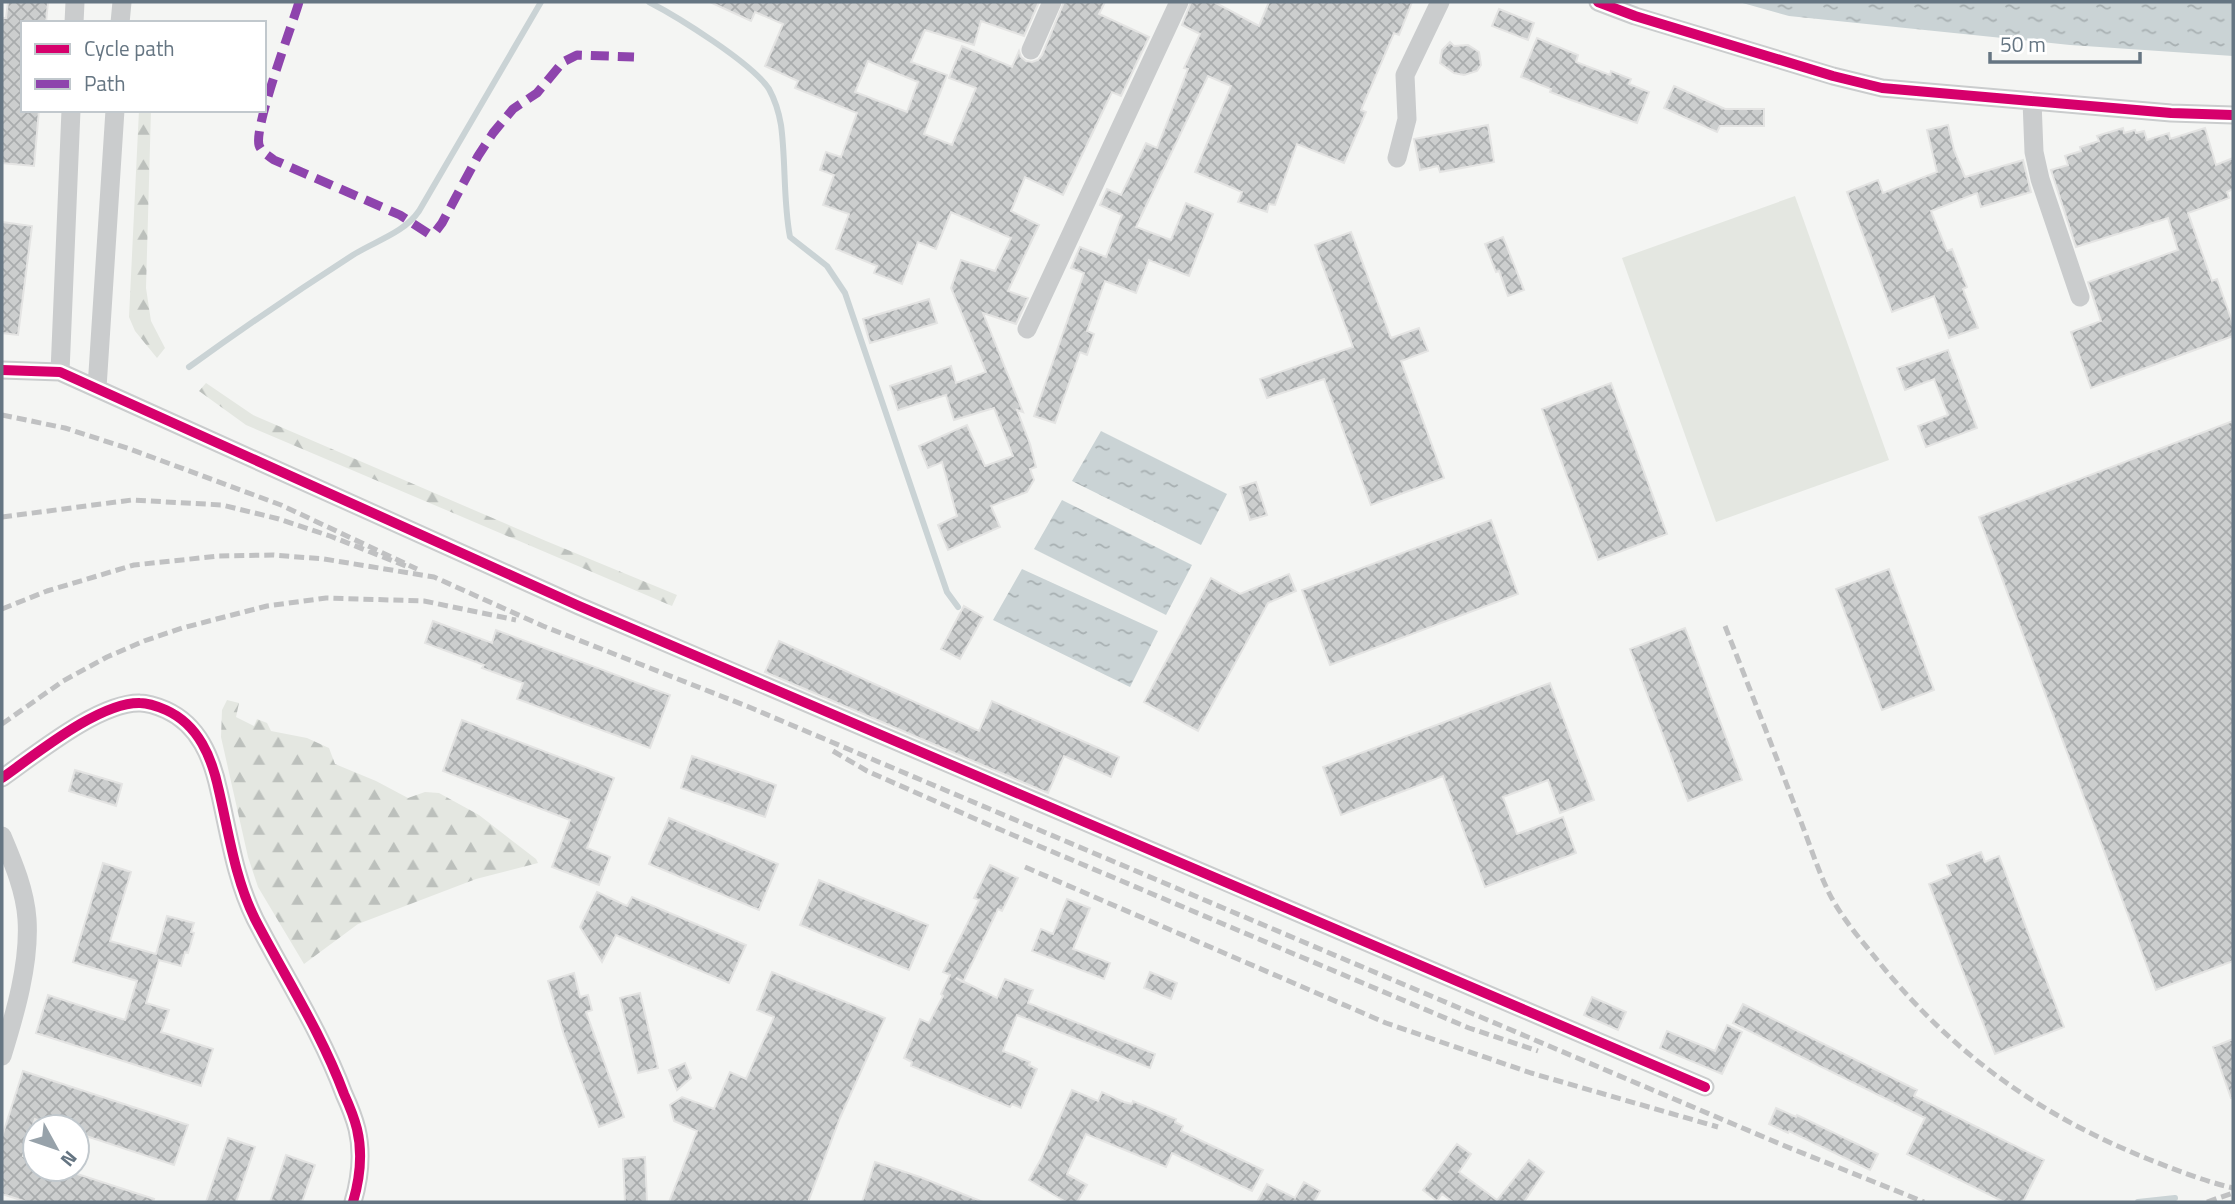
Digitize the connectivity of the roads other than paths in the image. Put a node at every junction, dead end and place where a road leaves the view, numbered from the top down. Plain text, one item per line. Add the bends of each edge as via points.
1 (75, 2) edge
2 (122, 2) edge
3 (1052, 2) edge
4 (1179, 2) edge
5 (1440, 2) edge
6 (1598, 2) edge
7 (74, 21) edge
8 (120, 21) edge
9 (1031, 50) dead end
10 (2032, 101) junction
11 (71, 112) edge
12 (115, 112) edge
13 (2233, 115) edge
14 (1396, 158) dead end
15 (2080, 297) dead end
16 (1027, 329) dead end
17 (2, 370) edge
18 (60, 372) junction
19 (97, 388) junction
20 (2, 778) edge
21 (2, 836) edge
22 (2, 1056) edge
23 (1705, 1087) dead end
24 (353, 1202) edge

1 - 7 street
2 - 8 street
3 - 9 street
4 - 16 street
5 - 14 street via 1405,75 1407,119
6 - 10 street via 1882,88
10 - 13 street
10 - 15 street via 2040,178
11 - 18 street
12 - 19 street
17 - 18 street
18 - 19 street
19 - 23 street via 579,606
20 - 24 street via 62,735 113,708 141,703 164,709 195,733 213,766 237,868 254,917 314,1024 357,1127 361,1157
21 - 22 street via 16,867 27,918 17,1010

